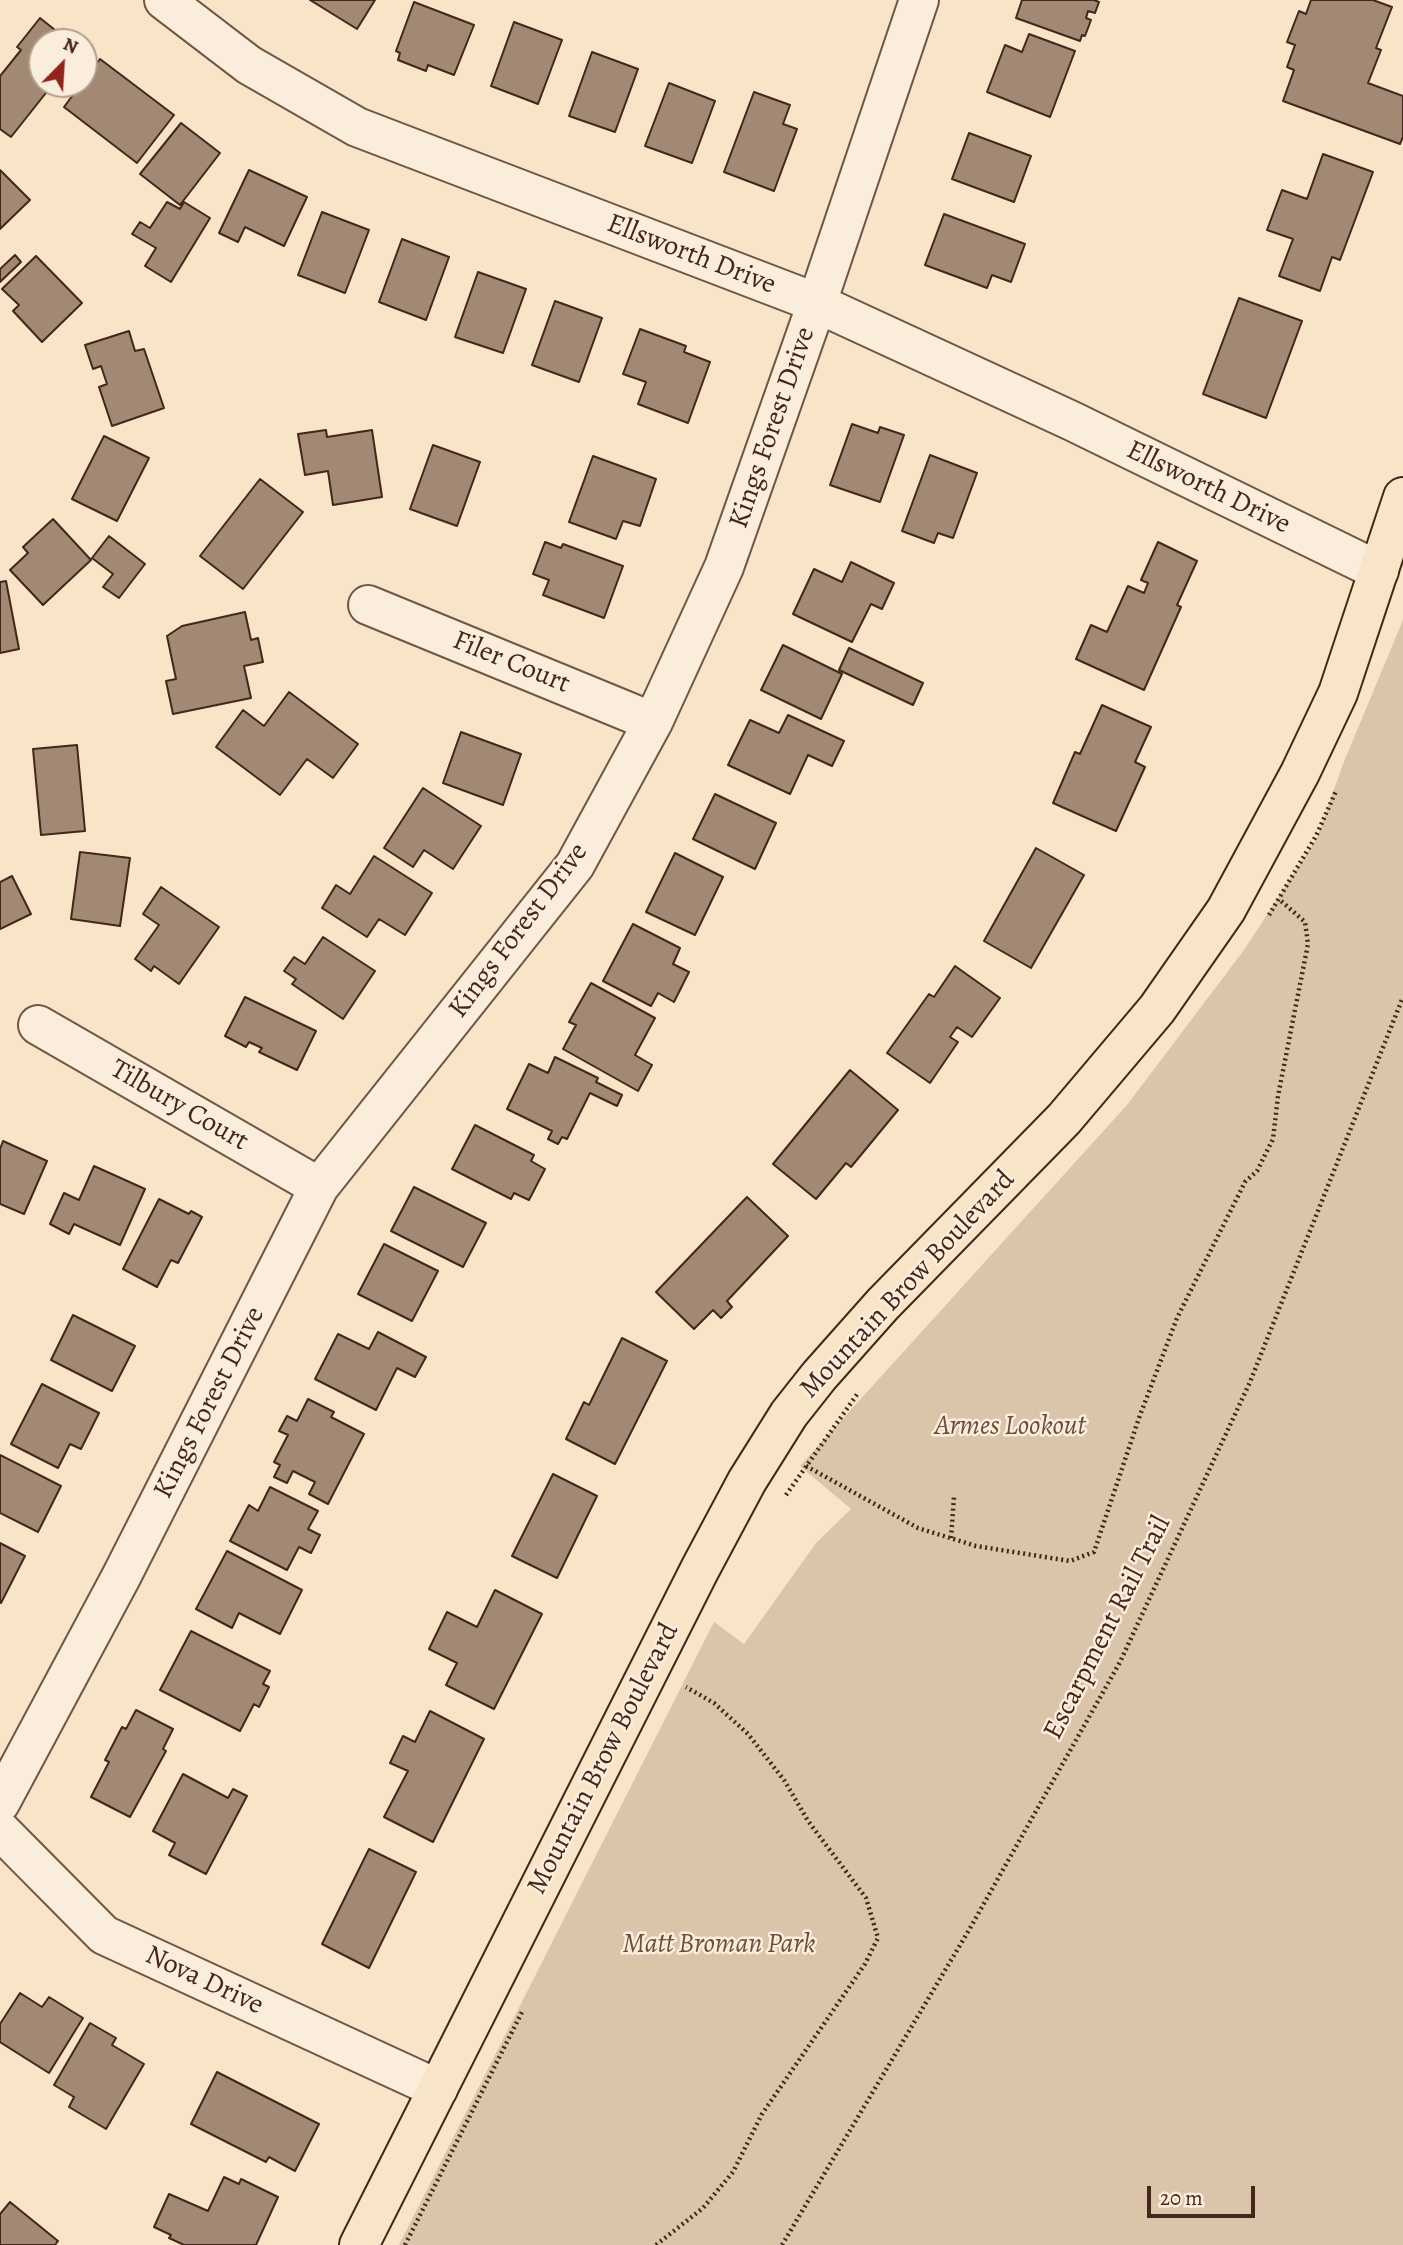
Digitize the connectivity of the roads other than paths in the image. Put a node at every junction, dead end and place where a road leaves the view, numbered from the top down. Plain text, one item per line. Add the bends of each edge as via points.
1 (164, 0) edge
2 (919, 0) edge
3 (817, 303) junction
4 (1403, 497) edge
5 (1379, 570) junction
6 (368, 605) dead end
7 (653, 722) junction
8 (38, 1026) dead end
9 (319, 1187) junction
10 (0, 1803) edge
11 (0, 1830) edge
12 (438, 2089) junction
13 (359, 2245) edge

1 - 3 street, Ellsworth Drive via 249,65 357,127
2 - 3 street, Kings Forest Drive
3 - 5 street, Ellsworth Drive
3 - 7 street, Kings Forest Drive via 724,567
4 - 5 main road, Mountain Brow Boulevard
5 - 12 main road, Mountain Brow Boulevard via 1338,693 1226,910 1157,1009 1064,1119 819,1376 747,1481
6 - 7 street, Filer Court
7 - 9 street, Kings Forest Drive via 575,864
8 - 9 street, Tilbury Court
9 - 10 street, Kings Forest Drive via 121,1577
11 - 12 street, Nova Drive via 104,1935
12 - 13 main road, Mountain Brow Boulevard

